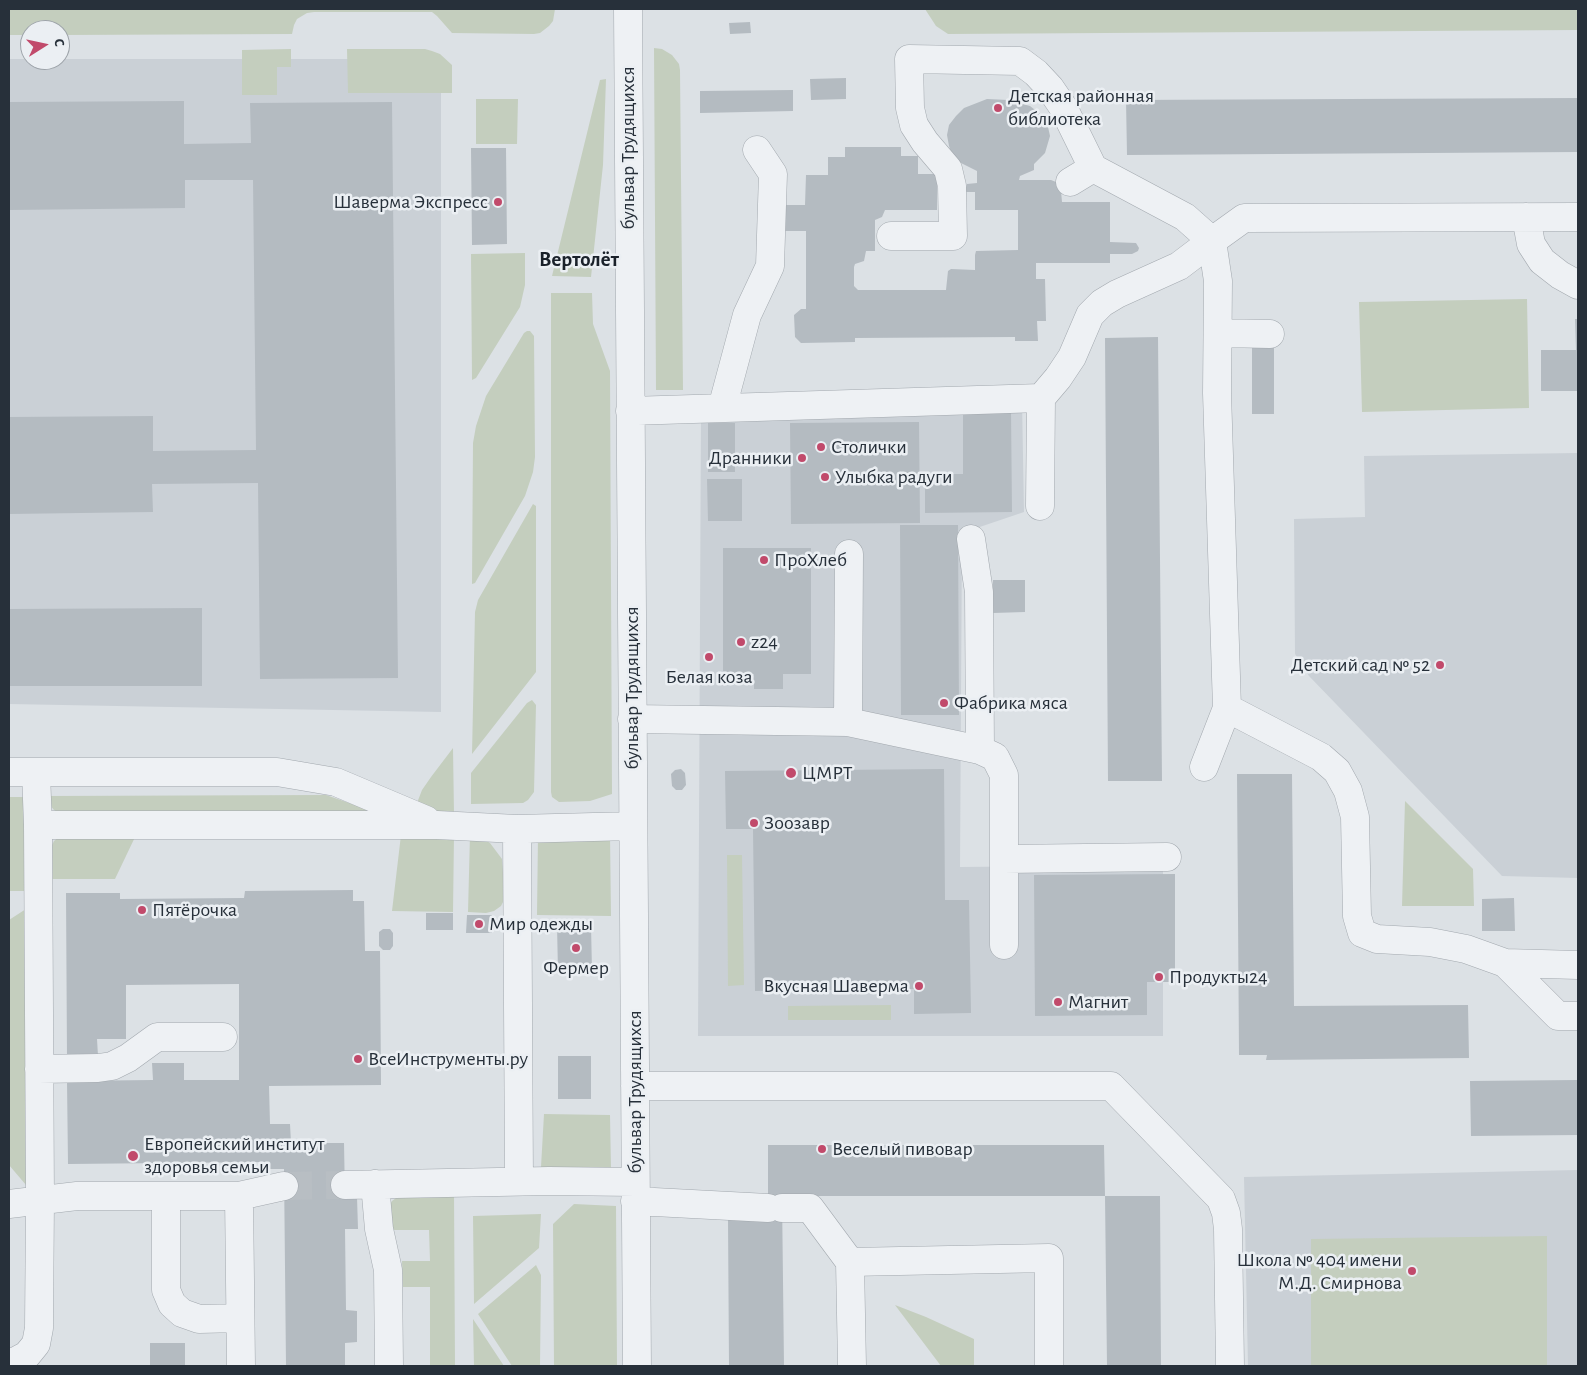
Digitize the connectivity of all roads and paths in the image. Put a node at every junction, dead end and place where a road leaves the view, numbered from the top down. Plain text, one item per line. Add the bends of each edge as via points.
1 (628, 9) edge
2 (757, 150) dead end
3 (1093, 168) junction
4 (1070, 182) dead end
5 (1526, 217) junction
6 (1578, 217) edge
7 (890, 236) dead end
8 (1212, 241) junction
9 (1578, 285) edge
10 (1218, 334) junction
11 (1270, 334) dead end
12 (1041, 398) junction
13 (722, 408) junction
14 (630, 411) junction
15 (1040, 506) dead end
16 (971, 539) dead end
17 (849, 554) dead end
18 (1227, 708) junction
19 (632, 719) junction
20 (848, 722) junction
21 (980, 750) junction
22 (1204, 767) dead end
23 (9, 772) edge
24 (36, 772) junction
25 (437, 825) junction
26 (38, 826) junction
27 (632, 826) junction
28 (517, 829) junction
29 (1166, 857) dead end
30 (1004, 859) junction
31 (1004, 945) dead end
32 (1505, 963) junction
33 (1578, 965) edge
34 (1578, 1016) edge
35 (223, 1037) dead end
36 (39, 1069) junction
37 (635, 1086) junction
38 (519, 1181) junction
39 (375, 1184) junction
40 (345, 1185) tunnel mouth
41 (284, 1186) tunnel mouth
42 (635, 1192) junction
43 (166, 1196) junction
44 (239, 1196) junction
45 (40, 1200) junction
46 (9, 1204) edge
47 (850, 1262) junction
48 (240, 1318) junction
49 (9, 1362) edge
50 (240, 1366) edge
51 (389, 1366) edge
52 (637, 1366) edge
53 (852, 1366) edge
54 (1049, 1366) edge
55 (1230, 1366) edge

1 - 14 street, бульвар Трудящихся
2 - 13 street via 773,174 770,266 748,315
3 - 4 street
3 - 7 street via 1050,88 1036,72 1020,61 909,59 910,108 914,125 948,169 952,186 953,236
3 - 8 street via 1185,217
5 - 6 street
5 - 8 street via 1244,218
5 - 9 street via 1531,244 1542,261
8 - 10 street via 1218,281
8 - 12 street via 1179,266 1102,303 1090,315 1072,357
10 - 11 street
10 - 18 street
12 - 13 street
12 - 15 street
13 - 14 street
14 - 19 street, бульвар Трудящихся
16 - 21 street via 979,592
17 - 20 street
18 - 22 street
18 - 32 street via 1321,757 1337,771 1348,791 1355,818 1356,916 1362,933 1377,939 1430,942 1466,949
19 - 20 street
19 - 27 street, бульвар Трудящихся
20 - 21 street
21 - 30 street via 996,757 1004,776
23 - 24 street
24 - 25 street via 277,772 336,782
24 - 26 street
25 - 26 street
25 - 28 street
26 - 36 street
27 - 28 street
27 - 37 street, бульвар Трудящихся
28 - 38 street
29 - 30 street
30 - 31 street
32 - 33 street
32 - 34 street via 1558,1016
35 - 36 street via 157,1037 112,1066
36 - 45 street
37 - 42 street, бульвар Трудящихся
37 - 55 street via 1111,1086 1221,1199 1228,1229
38 - 39 street
38 - 42 street
39 - 40 street
39 - 51 street via 379,1229 388,1270
41 - 44 street
42 - 47 street via 775,1208 810,1208
42 - 52 street, бульвар Трудящихся
43 - 44 street
43 - 45 street via 77,1196
43 - 48 street via 166,1290 172,1304 182,1313 199,1319
44 - 48 street
45 - 46 street
45 - 49 street via 39,1328 36,1344 27,1355
47 - 53 street
47 - 54 street via 1049,1258
48 - 50 street

